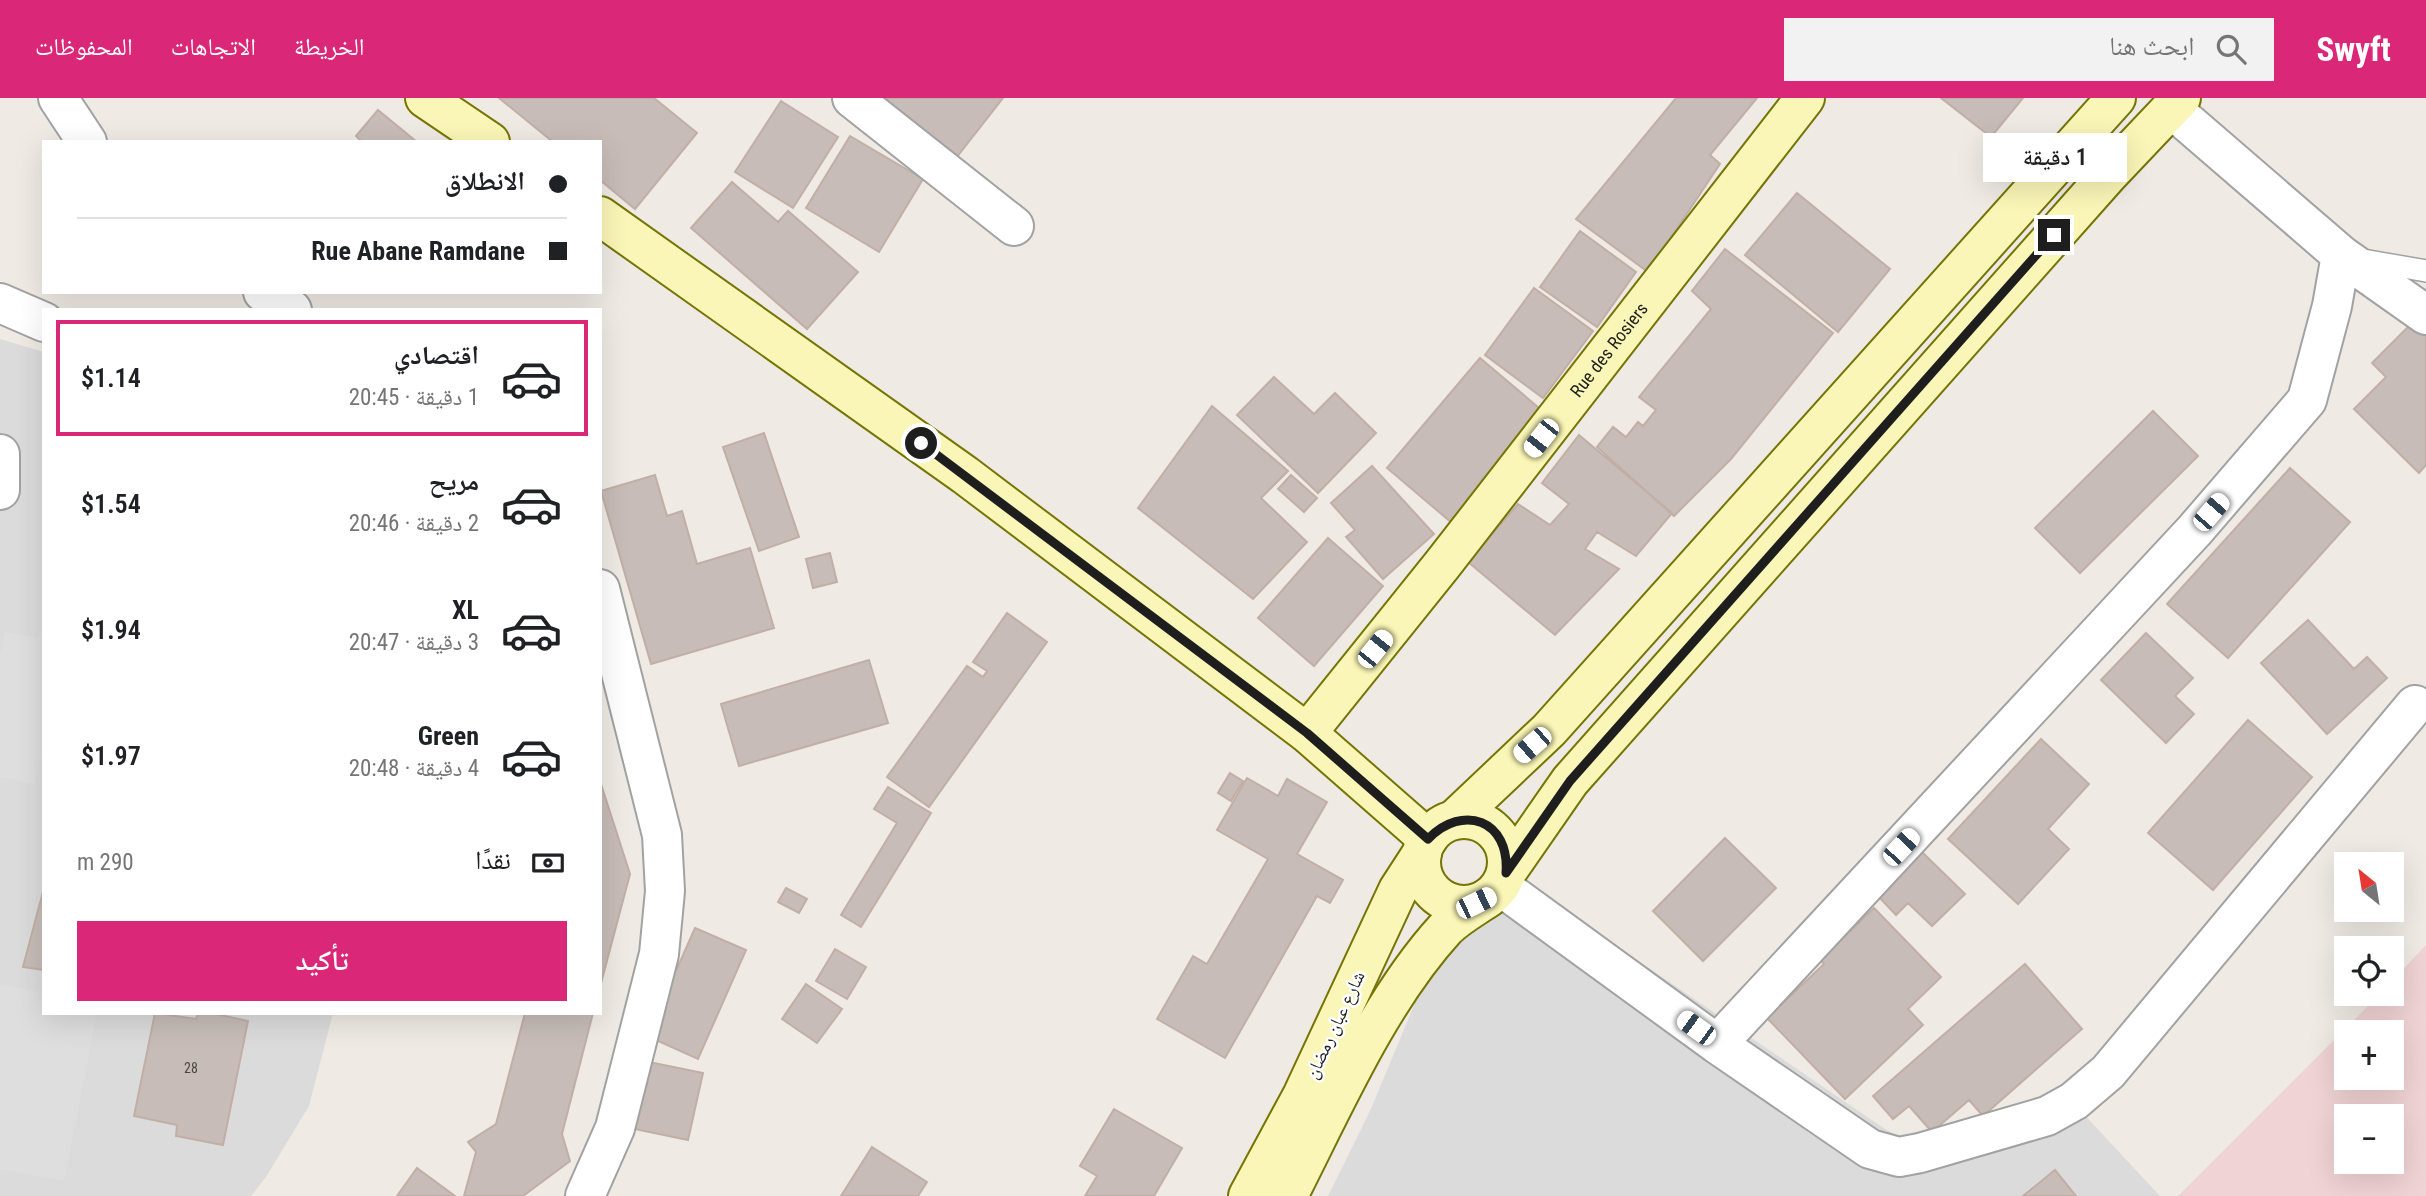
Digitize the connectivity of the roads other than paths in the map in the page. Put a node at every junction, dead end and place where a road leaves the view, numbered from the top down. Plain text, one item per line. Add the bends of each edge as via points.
1 (58, 98) edge
2 (425, 98) edge
3 (852, 98) edge
4 (1805, 98) edge
5 (2116, 98) edge
6 (2176, 104) edge
7 (86, 140) edge
8 (487, 140) edge
9 (602, 217) edge
10 (1014, 226) dead end
11 (2341, 255) junction
12 (2426, 271) edge
13 (266, 294) edge
14 (0, 303) edge
15 (289, 308) edge
16 (2426, 315) edge
17 (42, 320) edge
18 (0, 454) edge
19 (0, 489) edge
20 (602, 597) edge
21 (2415, 705) dead end
22 (1307, 733) junction
23 (1435, 837) junction
24 (1499, 885) junction
25 (1717, 1044) junction
26 (599, 1188) edge
27 (1248, 1196) edge
28 (1288, 1196) edge

1 - 7 street
2 - 8 street
3 - 10 street
4 - 22 street, Rue des Rosiers
5 - 23 street, شارع عبان رمضان via 1549,730
6 - 11 street
6 - 24 street, شارع عبان رمضان via 2108,174 1645,694 1570,781
9 - 22 street via 965,475
11 - 12 lane
11 - 16 street
11 - 25 street via 2307,400 2194,531
13 - 15 street
14 - 17 street
18 - 19 street
20 - 26 street via 662,835 665,891 659,954
21 - 25 street via 2108,1072 2074,1101 2046,1116 1899,1157 1870,1149
22 - 23 street
23 - 24 street via 1485,823 1496,832 1507,858
23 - 24 street via 1426,882 1446,901 1476,903
23 - 27 street, شارع عبان رمضان via 1398,890 1302,1096
24 - 25 street
24 - 28 street, شارع عبان رمضان via 1448,926 1418,962 1357,1059

